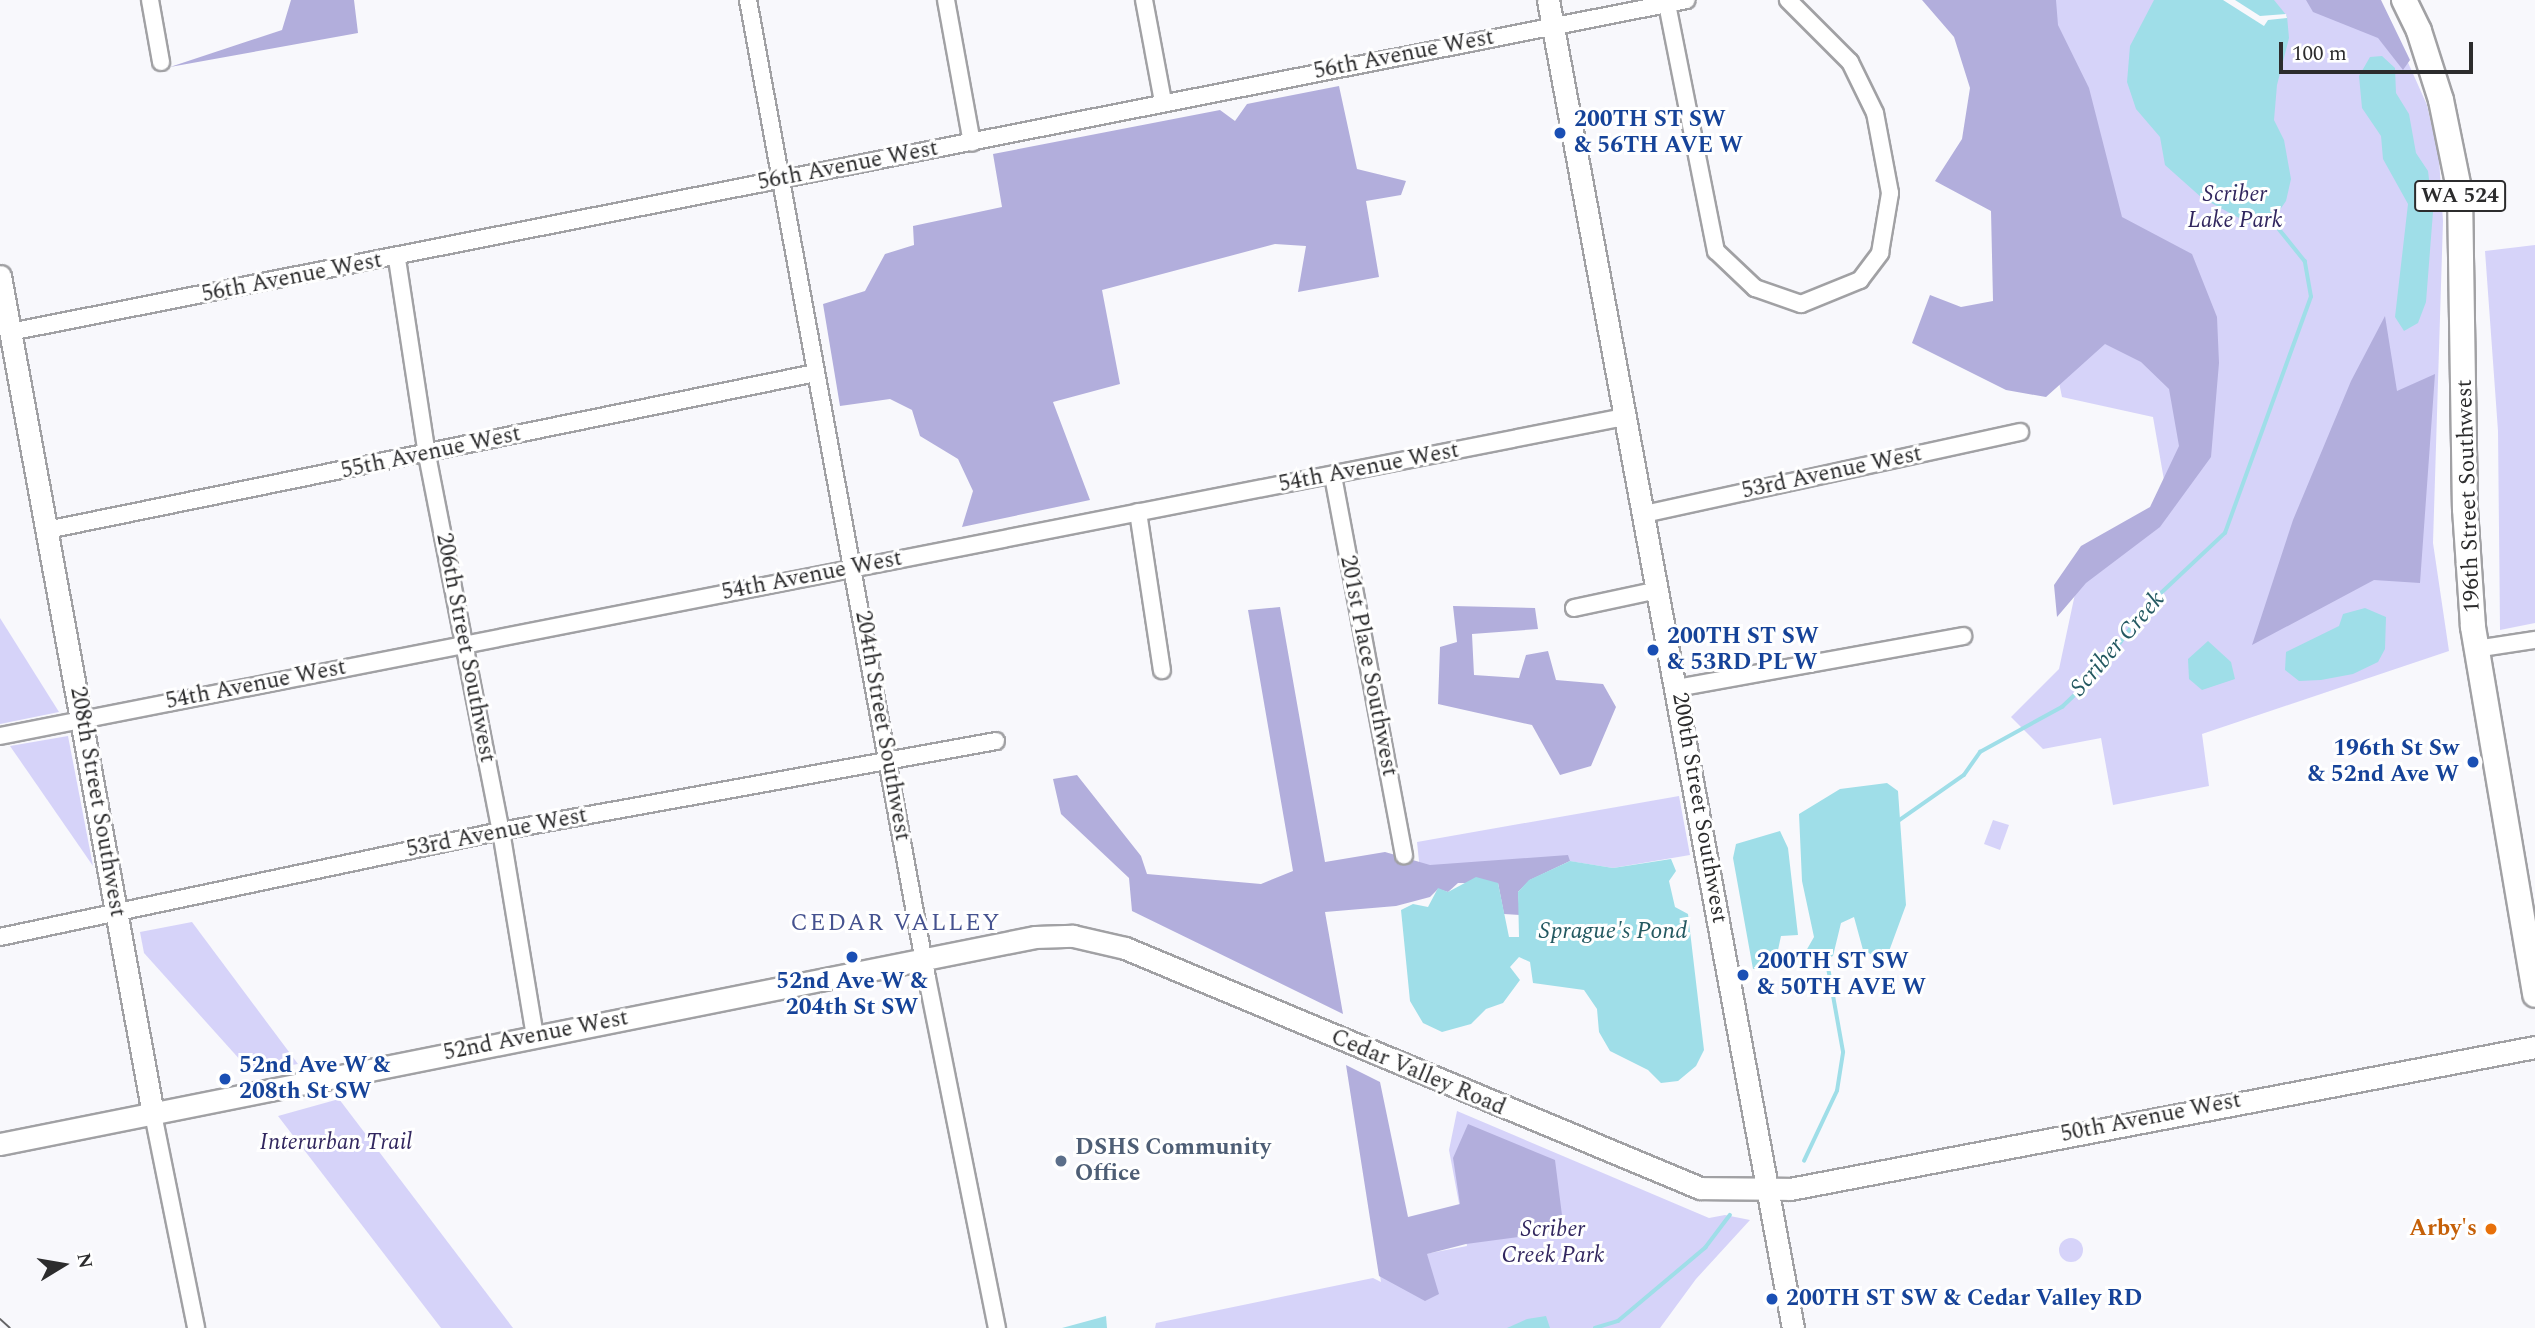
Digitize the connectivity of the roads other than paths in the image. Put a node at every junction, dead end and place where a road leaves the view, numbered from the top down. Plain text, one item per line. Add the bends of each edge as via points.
1 (150, 0) edge
2 (748, 0) edge
3 (946, 0) edge
4 (1144, 0) edge
5 (1548, 0) edge
6 (1686, 0) edge
7 (1788, 0) edge
8 (2404, 0) edge
9 (1667, 4) junction
10 (1553, 27) junction
11 (161, 62) dead end
12 (1163, 102) junction
13 (972, 143) junction
14 (783, 178) junction
15 (397, 258) junction
16 (0, 276) edge
17 (10, 332) junction
18 (815, 373) junction
19 (1625, 417) junction
20 (2020, 432) dead end
21 (427, 454) junction
22 (1333, 476) junction
23 (1138, 512) junction
24 (1644, 514) junction
25 (47, 530) junction
26 (853, 567) junction
27 (1658, 590) junction
28 (1574, 608) dead end
29 (1963, 636) dead end
30 (2535, 640) edge
31 (466, 643) junction
32 (2476, 649) junction
33 (1162, 670) dead end
34 (1678, 688) junction
35 (82, 720) junction
36 (0, 737) edge
37 (996, 741) dead end
38 (887, 760) junction
39 (501, 831) junction
40 (1404, 855) dead end
41 (117, 914) junction
42 (1073, 936) joint
43 (0, 937) edge
44 (924, 958) junction
45 (2535, 995) edge
46 (535, 1036) junction
47 (2535, 1048) edge
48 (153, 1114) junction
49 (0, 1144) edge
50 (1768, 1189) junction
51 (196, 1328) edge
52 (997, 1328) edge
53 (1793, 1328) edge

1 - 11 street
2 - 14 street, 204th Street Southwest
3 - 13 street
4 - 12 street
5 - 10 street, 200th Street Southwest
6 - 9 street, 56th Avenue West
7 - 9 street via 1850,62 1875,113 1890,193 1880,253 1860,280 1801,304 1755,288 1716,251
8 - 32 main road, 196th Street Southwest / WA 524 via 2441,100 2460,193 2465,521
9 - 10 street, 56th Avenue West
10 - 12 street, 56th Avenue West
10 - 19 street, 200th Street Southwest
12 - 13 street, 56th Avenue West
13 - 14 street, 56th Avenue West
14 - 15 street, 56th Avenue West
14 - 18 street, 204th Street Southwest
15 - 17 street, 56th Avenue West
15 - 21 street, 206th Street Southwest
16 - 17 street, 208th Street Southwest
17 - 25 street, 208th Street Southwest
18 - 21 street, 55th Avenue West
18 - 26 street, 204th Street Southwest
19 - 22 street, 54th Avenue West
19 - 24 street, 200th Street Southwest
20 - 24 street, 53rd Avenue West
21 - 25 street, 55th Avenue West
21 - 31 street, 206th Street Southwest
22 - 23 street, 54th Avenue West
22 - 40 street, 201st Place Southwest
23 - 26 street, 54th Avenue West
23 - 33 street
24 - 27 street, 200th Street Southwest
25 - 35 street, 208th Street Southwest
26 - 31 street, 54th Avenue West
26 - 38 street, 204th Street Southwest
27 - 28 street
27 - 34 street, 200th Street Southwest
29 - 34 street
30 - 32 street
31 - 35 street, 54th Avenue West
31 - 39 street, 206th Street Southwest
32 - 45 main road, 196th Street Southwest / WA 524
34 - 50 street, 200th Street Southwest
35 - 36 street, 54th Avenue West
35 - 41 street, 208th Street Southwest
37 - 38 street, 53rd Avenue West
38 - 39 street, 53rd Avenue West
38 - 44 street, 204th Street Southwest
39 - 41 street, 53rd Avenue West
39 - 46 street, 206th Street Southwest
41 - 43 street, 53rd Avenue West
41 - 48 street, 208th Street Southwest
42 - 44 street, 52nd Avenue West via 1015,940
42 - 50 street, Cedar Valley Road via 1125,948 1693,1185
44 - 46 street, 52nd Avenue West
44 - 52 street, 204th Street Southwest
46 - 48 street, 52nd Avenue West
47 - 50 street, 50th Avenue West via 1790,1189
48 - 49 street, 52nd Avenue West
48 - 51 street, 208th Street Southwest
50 - 53 street, 200th Street Southwest

